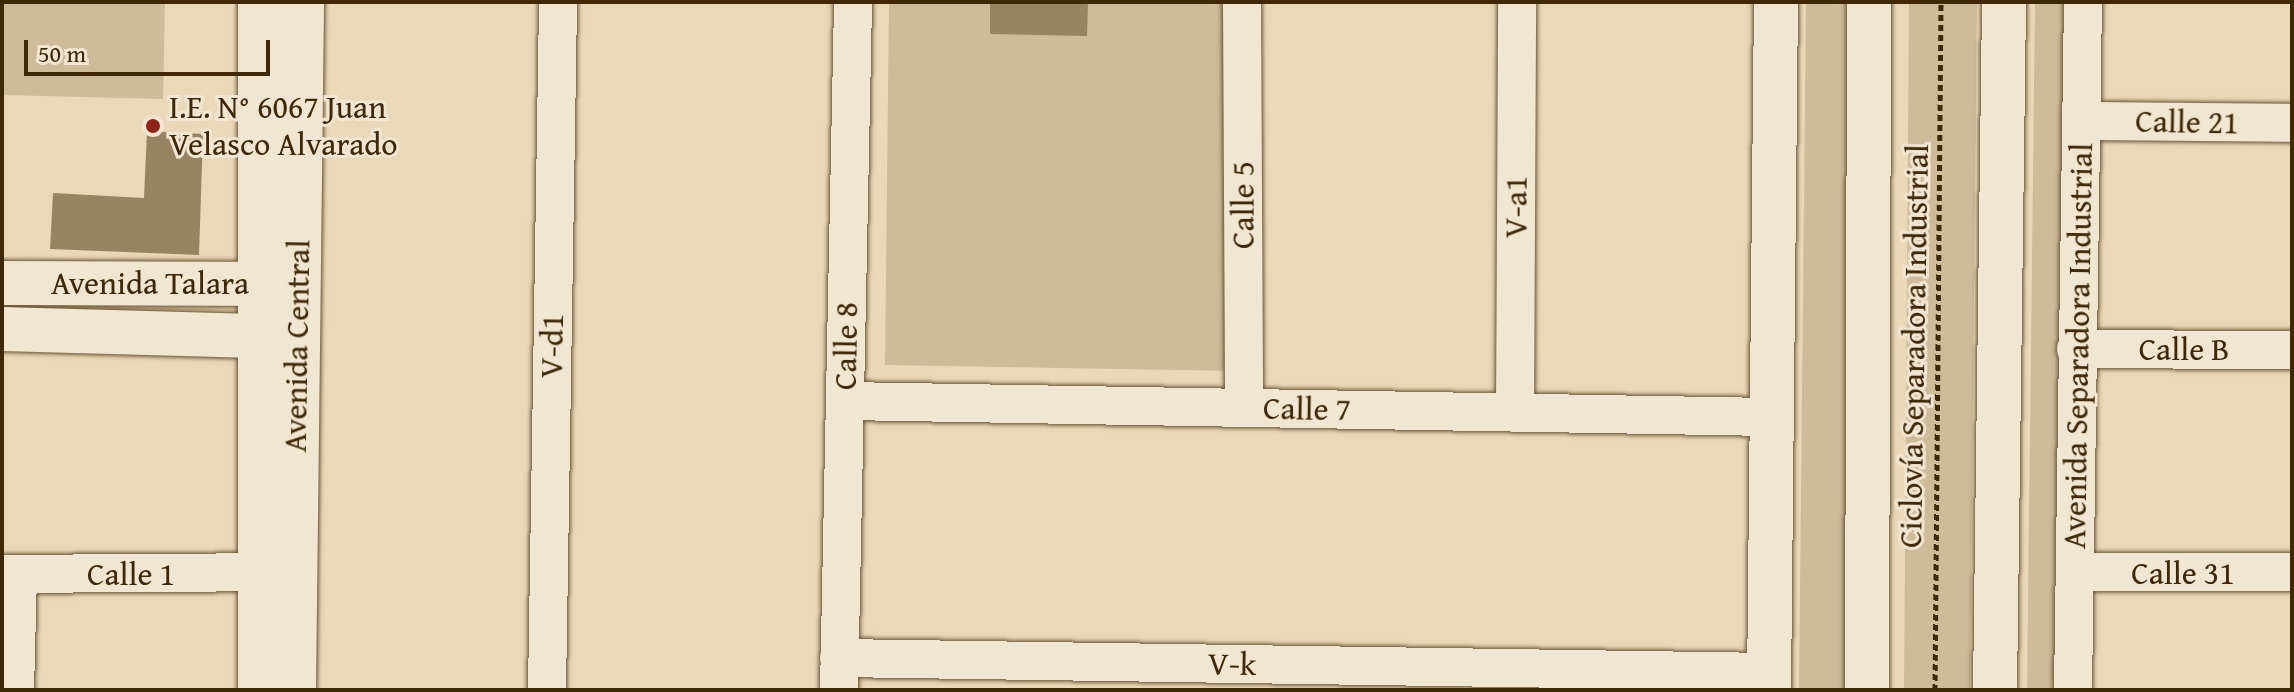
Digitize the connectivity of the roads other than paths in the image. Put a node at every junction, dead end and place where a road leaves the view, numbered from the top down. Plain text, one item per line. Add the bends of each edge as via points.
1 (260, 2) edge
2 (302, 2) edge
3 (558, 2) edge
4 (853, 2) edge
5 (1242, 2) edge
6 (1517, 2) edge
7 (1776, 2) edge
8 (1869, 2) edge
9 (2004, 2) edge
10 (2083, 2) edge
11 (2082, 121) junction
12 (2292, 123) edge
13 (2, 283) edge
14 (279, 284) junction
15 (2, 329) edge
16 (280, 336) junction
17 (2076, 349) junction
18 (2292, 350) edge
19 (845, 401) junction
20 (1244, 408) junction
21 (1515, 413) junction
22 (1770, 417) junction
23 (260, 572) junction
24 (2075, 572) junction
25 (2292, 572) edge
26 (10, 574) edge
27 (839, 674) edge
28 (1769, 681) edge
29 (15, 690) edge
30 (260, 690) edge
31 (294, 690) edge
32 (547, 690) edge
33 (1867, 690) edge
34 (1995, 690) edge
35 (2073, 690) edge

1 - 14 street, Avenida Central
2 - 14 street, Avenida Central
3 - 32 street, V-d1
4 - 19 street, Calle 8
5 - 20 street, Calle 5
6 - 21 street, V-a1
7 - 22 street
8 - 33 street
9 - 34 street
10 - 11 street, Avenida Separadora Industrial
11 - 12 street, Calle 21
11 - 17 street, Avenida Separadora Industrial
13 - 14 street, Avenida Talara
14 - 16 street, Avenida Central
15 - 16 street, Avenida Talara
16 - 23 street, Avenida Central
16 - 31 street, Avenida Central
17 - 18 street, Calle B
17 - 24 street, Avenida Separadora Industrial
19 - 20 street, Calle 7
19 - 27 street, Calle 8
20 - 21 street, Calle 7
21 - 22 street, Calle 7
22 - 28 street
23 - 26 street, Calle 1
23 - 30 street, Avenida Central
24 - 25 street, Calle 31
24 - 35 street, Avenida Separadora Industrial
26 - 29 street
27 - 28 street, V-k

